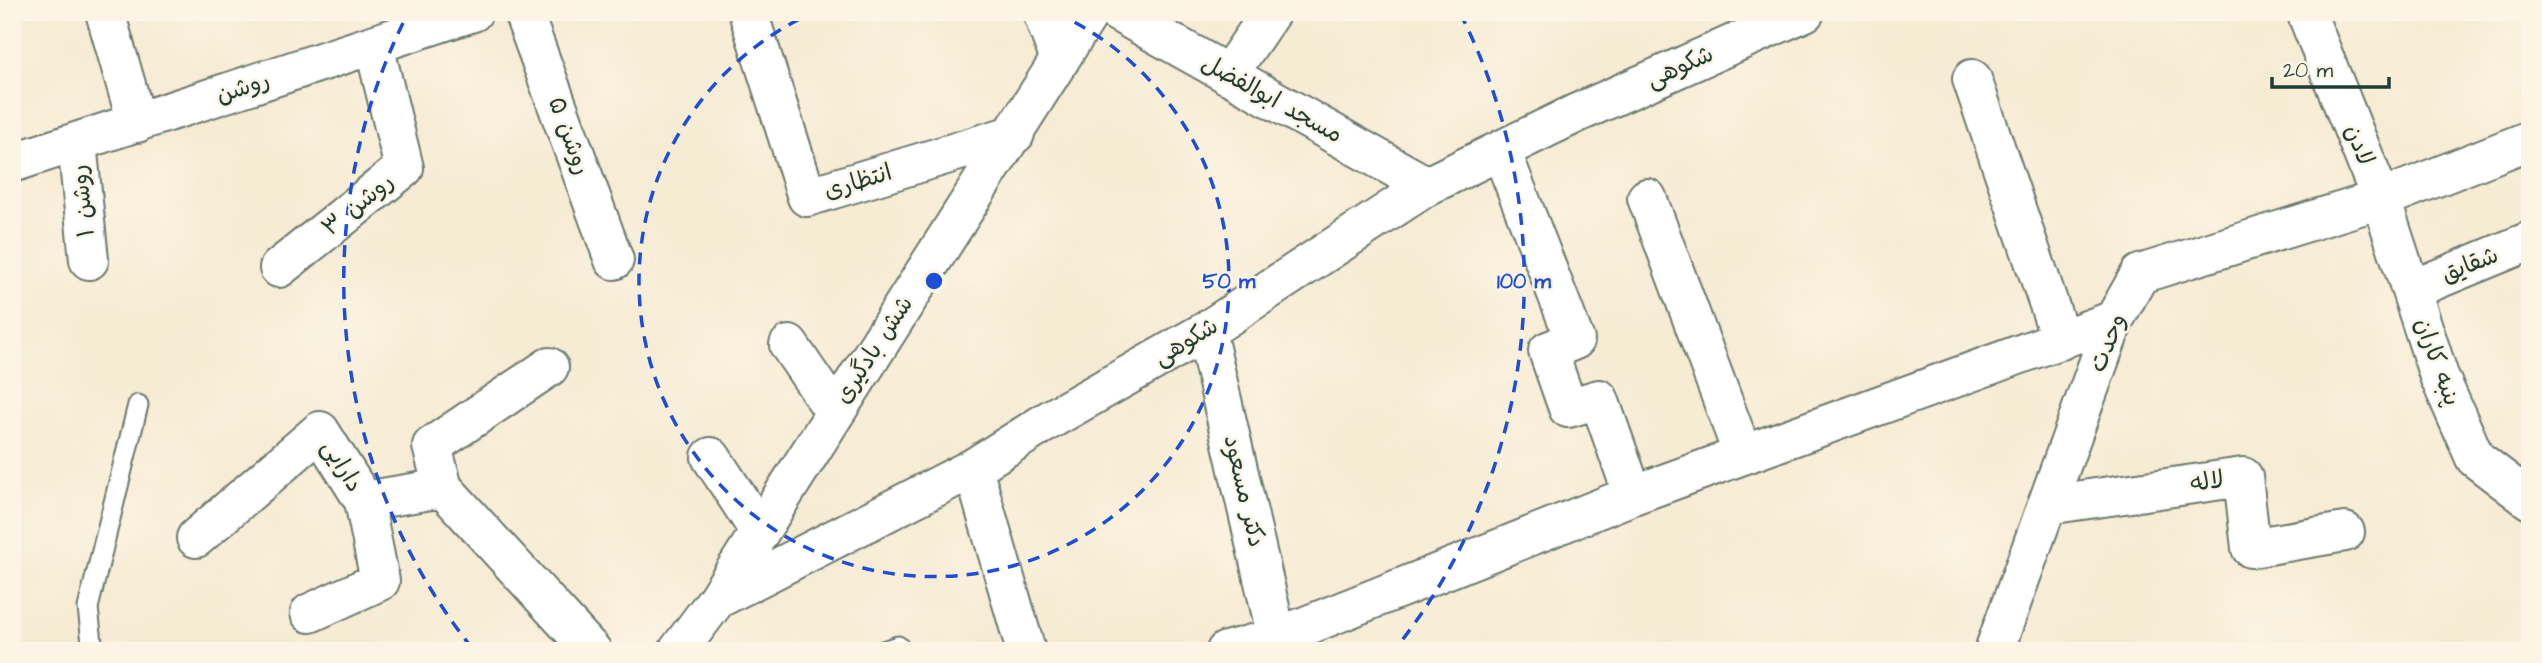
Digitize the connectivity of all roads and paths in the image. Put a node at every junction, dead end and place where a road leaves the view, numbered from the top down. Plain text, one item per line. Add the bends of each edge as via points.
1 (106, 12) edge
2 (523, 12) edge
3 (748, 12) edge
4 (1042, 12) edge
5 (1090, 12) edge
6 (1117, 12) edge
7 (1271, 12) edge
8 (1805, 12) edge
9 (2306, 12) edge
10 (448, 16) edge
11 (374, 45) junction
12 (1060, 60) junction
13 (1228, 75) junction
14 (1972, 79) dead end
15 (137, 123) junction
16 (1015, 134) junction
17 (2530, 140) edge
18 (77, 143) junction
19 (1501, 150) junction
20 (12, 163) edge
21 (1427, 186) junction
22 (1647, 198) dead end
23 (2381, 199) junction
24 (2530, 241) edge
25 (89, 260) dead end
26 (614, 260) dead end
27 (279, 268) dead end
28 (2411, 290) junction
29 (2115, 320) junction
30 (1206, 331) junction
31 (2061, 340) junction
32 (789, 345) dead end
33 (549, 367) dead end
34 (138, 405) dead end
35 (834, 411) junction
36 (1744, 455) junction
37 (711, 457) dead end
38 (974, 468) junction
39 (443, 488) junction
40 (1633, 495) junction
41 (2530, 500) edge
42 (364, 501) junction
43 (2048, 505) junction
44 (758, 529) junction
45 (2345, 532) dead end
46 (196, 538) dead end
47 (716, 599) junction
48 (310, 613) dead end
49 (1279, 644) edge
50 (683, 648) edge
51 (93, 651) edge
52 (592, 651) edge
53 (1026, 651) edge
54 (1226, 651) edge
55 (1994, 651) edge

1 - 15 street
2 - 26 street, روشن ۵
3 - 16 street, انتظاری via 807,197
4 - 12 street
5 - 12 street, شش بادگیری
6 - 13 street, مسجد ابوالفضل
7 - 13 street
8 - 19 street, شکوهی
9 - 23 street, لادن
10 - 11 street, روشن
11 - 15 street, روشن
11 - 27 street, روشن ۳ via 404,169
12 - 16 street, شش بادگیری
13 - 21 street, مسجد ابوالفضل
14 - 31 street
15 - 18 street, روشن
16 - 35 street, شش بادگیری
17 - 23 street, وحدت
18 - 20 street, روشن
18 - 25 street, روشن ۱
19 - 21 street, شکوهی
19 - 40 street via 1575,340 1548,351 1568,408 1599,399
21 - 30 street, شکوهی
22 - 36 street
23 - 28 street, پنبه کاران
23 - 29 street, وحدت via 2140,274
24 - 28 street, شقایق
28 - 41 street, پنبه کاران via 2440,376 2475,458
29 - 31 street
29 - 43 street, وحدت
30 - 38 street, شکوهی
30 - 49 street, دکتر مسعود
31 - 36 street
32 - 35 street
33 - 39 street via 432,446
34 - 51 lane via 88,608
35 - 44 street, شش بادگیری
36 - 40 street
37 - 44 street
38 - 47 street, شکوهی
38 - 53 street
39 - 42 street, دارایی
39 - 52 street
40 - 49 street
42 - 46 street, دارایی via 320,431
42 - 48 street via 380,582
43 - 45 street, لاله via 2244,477 2251,548
43 - 55 street, وحدت
44 - 47 street, شش بادگیری
47 - 50 street, شش بادگیری
49 - 54 street

